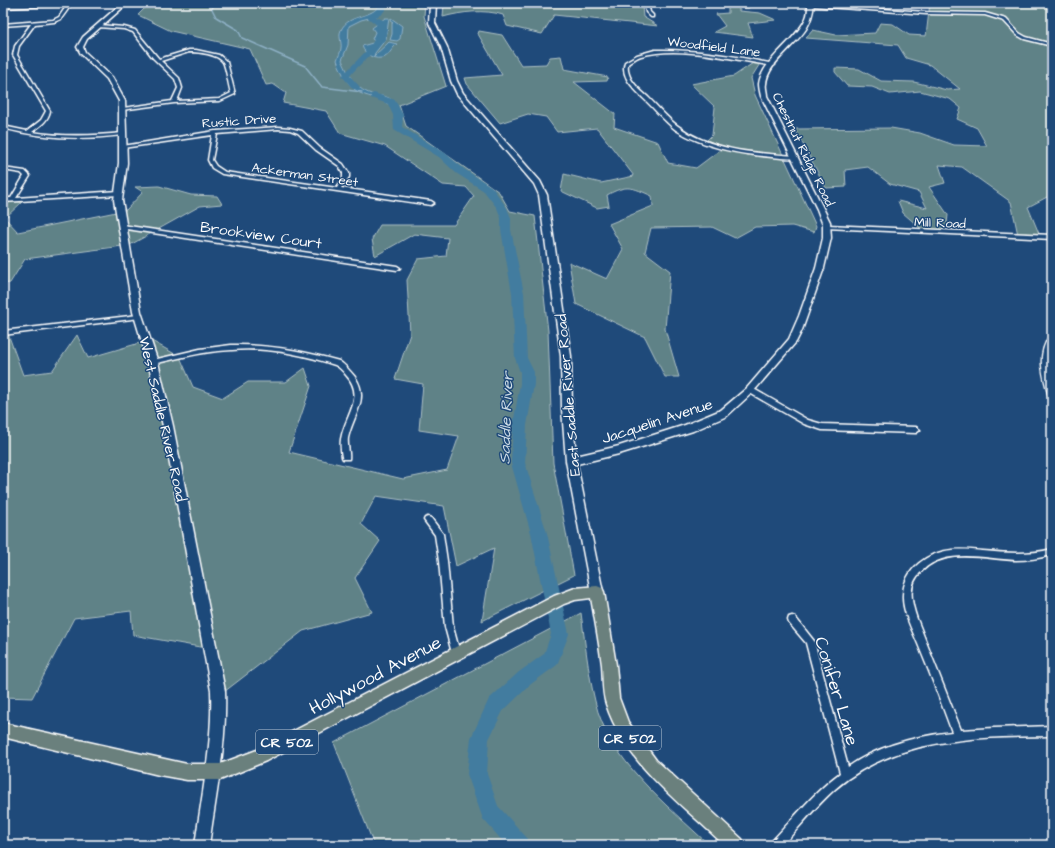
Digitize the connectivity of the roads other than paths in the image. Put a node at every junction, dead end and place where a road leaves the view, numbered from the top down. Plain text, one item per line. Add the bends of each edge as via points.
1 (101, 3) edge
2 (125, 3) edge
3 (433, 3) edge
4 (646, 3) edge
5 (69, 4) junction
6 (811, 4) edge
7 (3, 7) edge
8 (652, 16) dead end
9 (34, 23) junction
10 (3, 25) edge
11 (99, 26) junction
12 (1052, 45) edge
13 (158, 61) junction
14 (773, 65) junction
15 (174, 102) junction
16 (123, 109) junction
17 (3, 127) edge
18 (28, 132) junction
19 (214, 132) junction
20 (123, 134) junction
21 (123, 147) junction
22 (795, 157) junction
23 (3, 169) edge
24 (338, 190) junction
25 (119, 193) junction
26 (3, 200) edge
27 (12, 200) junction
28 (431, 202) dead end
29 (122, 227) junction
30 (828, 227) junction
31 (1052, 237) edge
32 (397, 268) dead end
33 (138, 317) junction
34 (3, 333) edge
35 (1052, 336) edge
36 (153, 362) junction
37 (750, 390) junction
38 (1052, 397) edge
39 (916, 430) dead end
40 (346, 457) dead end
41 (571, 461) junction
42 (428, 520) dead end
43 (1052, 552) edge
44 (597, 592) junction
45 (792, 620) dead end
46 (456, 653) junction
47 (3, 730) edge
48 (1052, 731) edge
49 (958, 734) junction
50 (214, 772) junction
51 (845, 775) junction
52 (202, 845) edge
53 (736, 845) edge
54 (776, 845) edge

1 - 5 street
2 - 11 street, West Saddle River Road
3 - 41 street, East Saddle River Road via 432,23 444,47 460,94 522,164 543,195 566,356
4 - 8 street
5 - 7 street
5 - 9 street via 57,20
6 - 12 street via 926,13 985,14 1005,20 1025,38
6 - 14 street, Chestnut Ridge Road via 811,17 805,27
9 - 10 street
9 - 18 street via 17,46 15,55 48,111 43,120
11 - 13 street via 132,30
11 - 16 street, West Saddle River Road via 83,41 81,50 110,78 119,92
13 - 15 street via 178,79 180,88
13 - 15 street via 193,50 218,56 226,62 233,92 231,96 220,100
14 - 22 street, Chestnut Ridge Road via 763,76 762,91
14 - 22 street, Woodfield Lane via 664,50 637,55 626,63 624,69 634,85 671,122 695,138 746,153
15 - 16 street
16 - 20 street, West Saddle River Road
17 - 18 street
18 - 20 street via 81,138
19 - 21 street, Rustic Drive
19 - 24 street, Ackerman Street via 209,156 211,164 218,170 233,175
19 - 24 street, Rustic Drive via 278,128 295,130 344,169 345,181
20 - 21 street, West Saddle River Road
21 - 25 street, West Saddle River Road
22 - 30 street, Chestnut Ridge Road
23 - 27 street via 22,172 27,176
24 - 28 street, Ackerman Street
25 - 27 street
25 - 29 street, West Saddle River Road
26 - 27 street
29 - 32 street, Brookview Court
29 - 33 street, West Saddle River Road
30 - 31 street, Mill Road
30 - 37 street, Jacquelin Avenue via 823,253 798,332
33 - 34 street
33 - 36 street, West Saddle River Road
35 - 38 street via 1046,346 1044,364
36 - 40 street via 217,349 235,348 282,351 337,363 344,367 353,379 359,393 359,402 345,435
36 - 50 street, West Saddle River Road via 179,478 218,691 219,720
37 - 39 street via 806,422 818,426
37 - 41 street, Jacquelin Avenue via 724,413 703,422 619,450
41 - 44 street, East Saddle River Road
42 - 46 street via 439,534 449,627
43 - 49 street via 1037,555 953,553 934,557 924,563 908,584 906,596 912,618
44 - 46 main road, Hollywood Avenue / CR 502 via 570,595
44 - 53 main road, East Saddle River Road / CR 502 via 612,704 622,724 649,764 669,786
45 - 51 street, Conifer Lane via 810,641
46 - 50 main road, Hollywood Avenue / CR 502 via 261,756 238,766
47 - 50 main road, Hollywood Avenue / CR 502 via 159,767 187,772
48 - 49 street
49 - 51 street via 916,742 888,752
50 - 52 street, West Saddle River Road
51 - 54 street via 817,800

